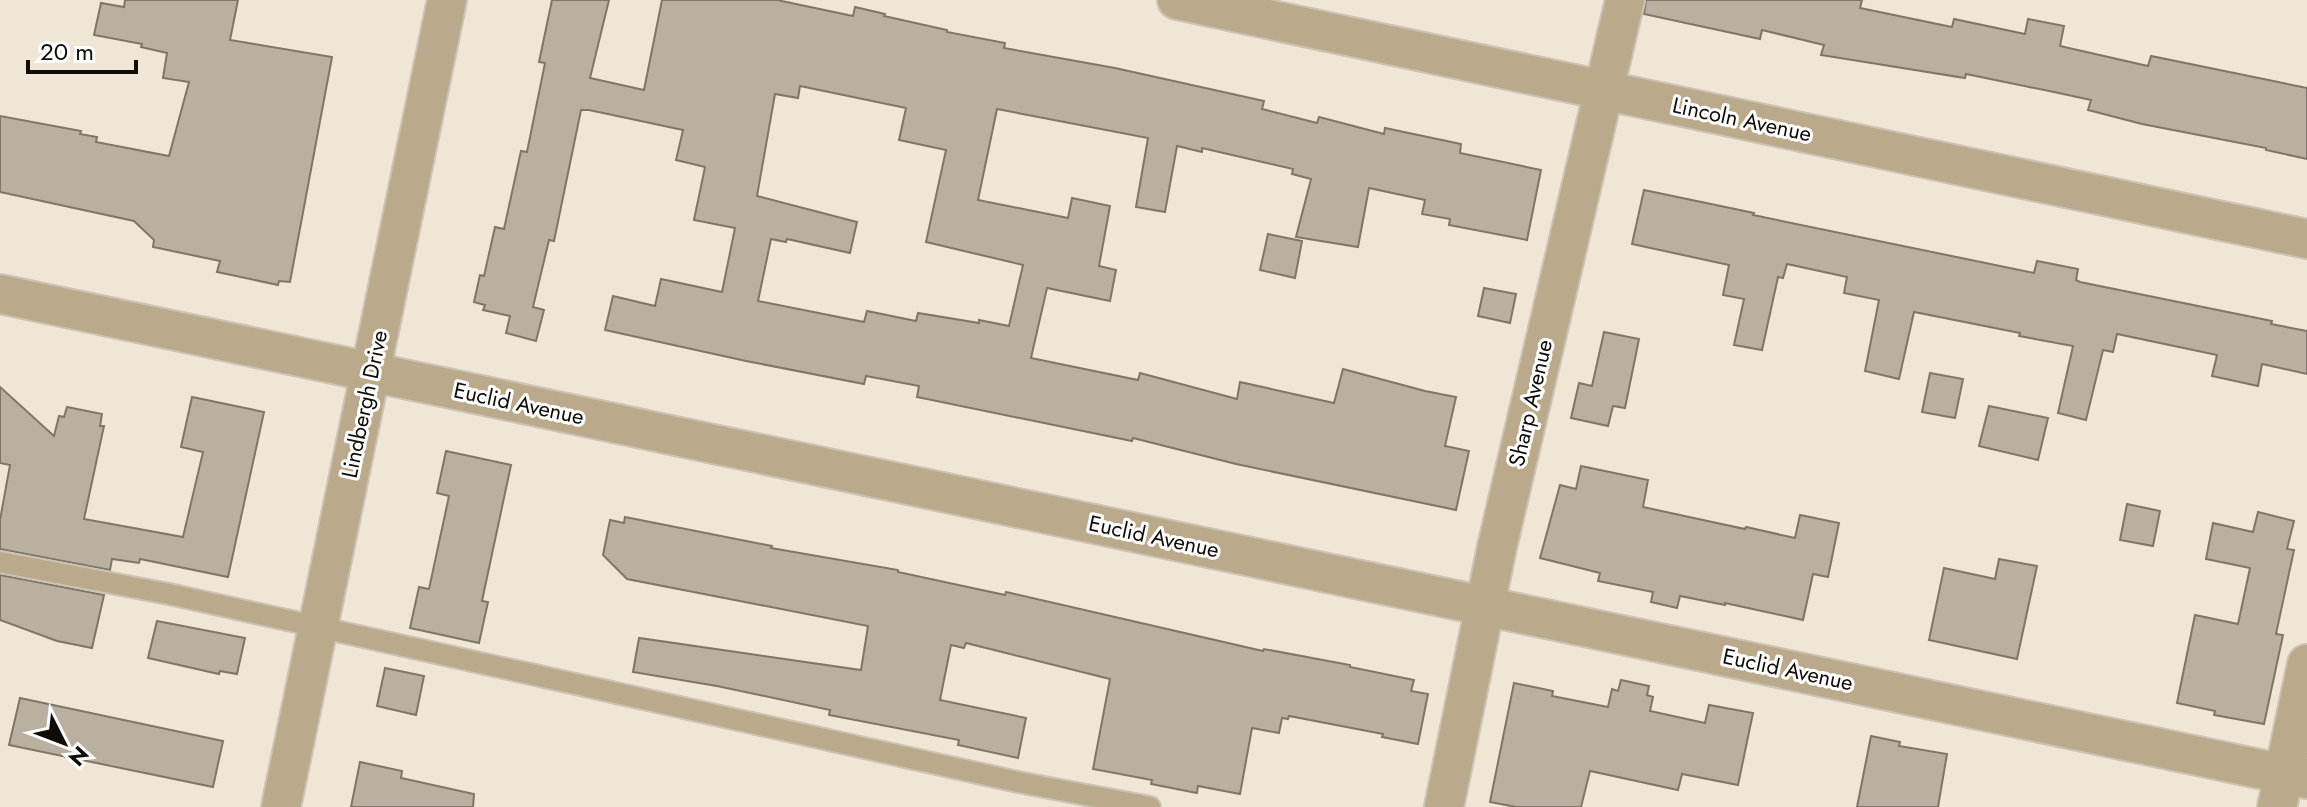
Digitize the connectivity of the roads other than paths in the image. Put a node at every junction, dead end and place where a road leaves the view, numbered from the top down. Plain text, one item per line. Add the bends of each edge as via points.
1 (447, 0) edge
2 (1177, 0) edge
3 (1625, 0) edge
4 (1605, 90) junction
5 (2307, 239) edge
6 (0, 294) edge
7 (371, 372) junction
8 (0, 562) edge
9 (1486, 606) junction
10 (318, 628) junction
11 (2307, 664) edge
12 (2289, 787) edge
13 (281, 807) edge
14 (1150, 807) edge
15 (1444, 807) edge

1 - 7 street, Lindbergh Drive
2 - 4 street, Lincoln Avenue
3 - 4 street, Sharp Avenue
4 - 5 street, Lincoln Avenue
4 - 9 street, Sharp Avenue
6 - 7 street, Euclid Avenue
7 - 9 street, Euclid Avenue
7 - 10 street, Lindbergh Drive
8 - 10 lane
9 - 12 street, Euclid Avenue
9 - 15 street, Sharp Avenue
10 - 13 street, Lindbergh Drive
10 - 14 lane
11 - 12 street

